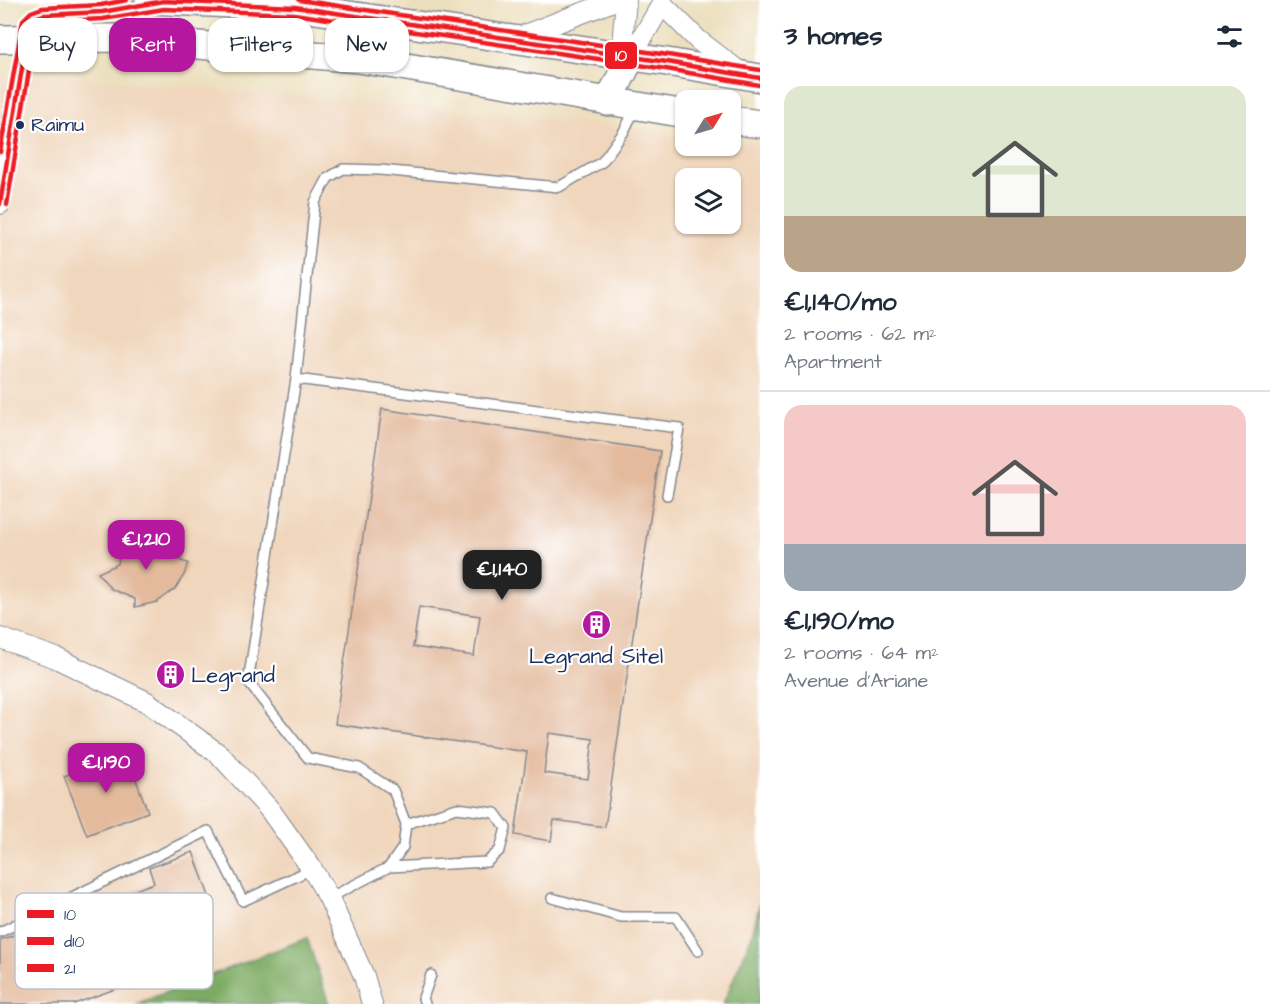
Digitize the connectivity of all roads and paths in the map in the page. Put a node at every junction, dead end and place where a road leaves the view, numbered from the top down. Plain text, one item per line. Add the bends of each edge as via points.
1 (616, 0) edge
2 (626, 0) edge
3 (157, 1) edge
4 (662, 2) edge
5 (35, 18) edge
6 (18, 38) edge
7 (97, 38) edge
8 (0, 39) edge
9 (513, 39) junction
10 (631, 57) junction
11 (21, 72) edge
12 (752, 77) edge
13 (608, 102) junction
14 (636, 107) junction
15 (675, 112) edge
16 (741, 121) edge
17 (760, 124) edge
18 (0, 204) edge
19 (296, 379) junction
20 (667, 495) dead end
21 (0, 638) edge
22 (406, 824) junction
23 (388, 867) junction
24 (312, 869) junction
25 (80, 893) edge
26 (329, 898) junction
27 (552, 898) dead end
28 (15, 925) edge
29 (0, 932) edge
30 (698, 951) dead end
31 (431, 975) dead end
32 (372, 1004) edge
33 (425, 1004) edge

1 - 9 street
2 - 10 street via 623,33
3 - 5 lane via 102,12
3 - 9 main road via 295,7
4 - 10 street
4 - 12 street via 698,40
6 - 8 main road
7 - 13 main road via 359,58
9 - 10 main road
10 - 12 main road
10 - 13 main road
11 - 18 street
13 - 14 main road
14 - 15 main road
14 - 19 lane via 602,162 559,188 380,170 343,169 328,178 315,202
16 - 17 main road
19 - 20 lane via 679,428
19 - 22 lane via 248,682 308,758 359,768 393,790
21 - 24 street via 56,658 147,702 220,755 270,810
22 - 23 lane via 403,847
22 - 23 lane via 457,808 495,813 506,828 500,850 487,862
23 - 26 lane
24 - 25 lane via 243,901 208,831
24 - 26 street
26 - 32 street via 364,976
27 - 30 lane via 621,917 676,917
28 - 29 lane
31 - 33 lane via 423,998

